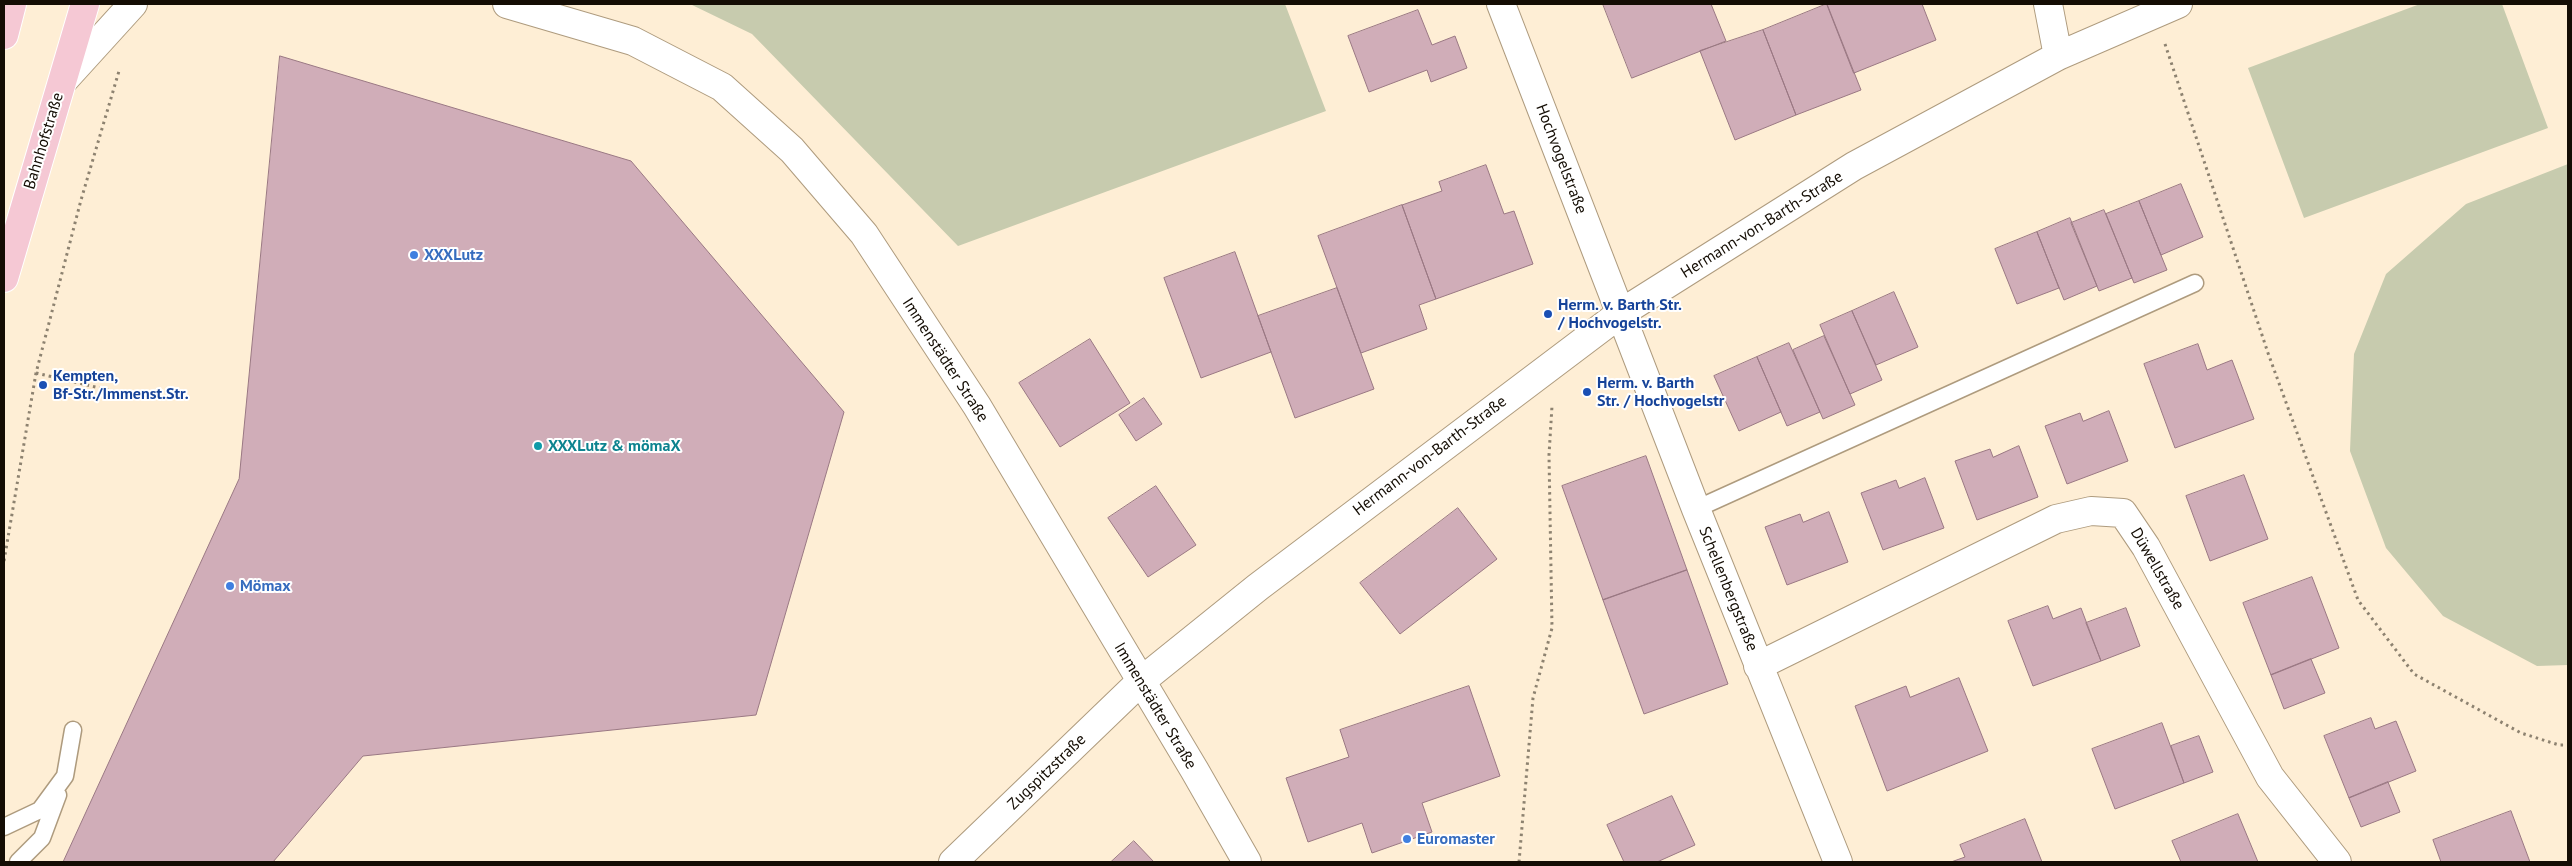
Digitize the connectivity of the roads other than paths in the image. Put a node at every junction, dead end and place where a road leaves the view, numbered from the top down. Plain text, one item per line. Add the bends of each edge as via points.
1 (12, 4) edge
2 (85, 4) edge
3 (133, 4) edge
4 (507, 4) edge
5 (1501, 4) edge
6 (2048, 4) edge
7 (2167, 8) edge
8 (4, 35) edge
9 (2058, 56) junction
10 (63, 81) junction
11 (4, 278) edge
12 (2195, 284) dead end
13 (1621, 313) junction
14 (1696, 509) junction
15 (1758, 666) junction
16 (1140, 682) junction
17 (73, 730) dead end
18 (65, 776) junction
19 (4, 827) edge
20 (18, 862) edge
21 (953, 862) edge
22 (1247, 862) edge
23 (1838, 862) edge
24 (2337, 862) edge

1 - 8 main road
2 - 10 main road, Bahnhofstraße
3 - 10 street
4 - 16 street, Immenstädter Straße via 641,45 722,87 792,150 864,234 977,406
5 - 13 street, Hochvogelstraße
6 - 9 street
7 - 9 street, Hermann-von-Barth-Straße
9 - 13 street, Hermann-von-Barth-Straße via 1854,166
10 - 11 main road, Bahnhofstraße
12 - 14 lane
13 - 14 street, Schellenbergstraße
13 - 16 street, Hermann-von-Barth-Straße via 1258,587
14 - 15 street, Schellenbergstraße
15 - 23 street, Schellenbergstraße
15 - 24 street, Düwellstraße via 2056,519 2091,511 2123,513 2146,547 2270,777
16 - 21 street, Zugspitzstraße
16 - 22 street, Immenstädter Straße
17 - 18 lane
18 - 19 lane via 40,810
18 - 20 lane via 42,838

